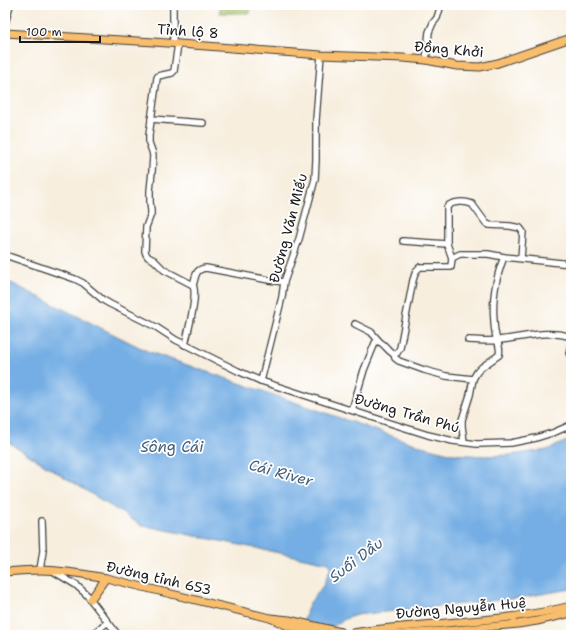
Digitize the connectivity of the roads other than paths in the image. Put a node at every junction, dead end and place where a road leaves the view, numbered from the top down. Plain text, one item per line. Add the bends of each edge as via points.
1 (10, 5) edge
2 (172, 5) edge
3 (441, 5) edge
4 (5, 24) edge
5 (5, 33) edge
6 (571, 38) edge
7 (176, 44) junction
8 (321, 55) junction
9 (426, 60) junction
10 (152, 119) junction
11 (203, 123) dead end
12 (403, 241) dead end
13 (447, 244) junction
14 (5, 255) edge
15 (504, 257) junction
16 (452, 258) junction
17 (521, 258) junction
18 (571, 264) edge
19 (284, 282) junction
20 (194, 285) junction
21 (355, 324) dead end
22 (571, 337) edge
23 (468, 340) dead end
24 (379, 341) junction
25 (497, 341) junction
26 (571, 344) edge
27 (185, 345) junction
28 (394, 354) junction
29 (571, 357) edge
30 (473, 379) junction
31 (261, 381) junction
32 (352, 410) junction
33 (571, 424) edge
34 (464, 442) junction
35 (42, 521) dead end
36 (40, 570) junction
37 (53, 571) junction
38 (5, 572) edge
39 (106, 578) junction
40 (91, 599) junction
41 (571, 606) edge
42 (571, 613) edge
43 (108, 622) junction
44 (455, 622) junction
45 (456, 630) junction
46 (326, 632) edge
47 (338, 633) edge
48 (354, 634) edge
49 (90, 635) edge
50 (118, 635) edge
51 (389, 635) edge

1 - 4 street
2 - 7 street
3 - 9 street via 429,32
5 - 7 main road, Tỉnh lộ 8
6 - 9 main road, Đồng Khởi via 487,66 457,66
7 - 8 main road, Tỉnh lộ 8
7 - 10 street via 173,72 157,78
8 - 9 main road, Đồng Khởi
8 - 19 street, Đường Văn Miếu via 315,179
10 - 11 street
10 - 20 street via 149,139 152,151 151,214 146,227 146,254 170,273
12 - 13 street
13 - 16 street
13 - 17 street via 448,206 454,203 470,203 486,224 521,229
14 - 27 street, Đường Trần Phú via 83,283 103,300
15 - 16 street via 460,254
15 - 17 street
15 - 25 street via 493,302
16 - 28 street via 450,267 420,267 416,271 400,348
17 - 18 street
19 - 20 street via 201,268 198,270
19 - 31 street, Đường Văn Miếu
20 - 27 street
21 - 24 street via 372,332
22 - 25 street via 546,334
23 - 25 street
24 - 28 street
24 - 32 street via 375,344 364,370
25 - 30 street via 499,355 482,367
26 - 29 street
27 - 31 street, Đường Trần Phú
28 - 30 street via 399,361 424,370
30 - 34 street via 462,420
31 - 32 street, Đường Trần Phú
32 - 34 street, Đường Trần Phú via 428,434
33 - 34 street, Đường Trần Phú via 536,438 477,444
35 - 36 street via 43,551
36 - 37 main road, Đường tỉnh 653
36 - 38 main road, Đường tỉnh 653
37 - 39 main road, Đường tỉnh 653
37 - 40 street via 76,585
39 - 40 main road
39 - 46 main road, Đường tỉnh 653
40 - 43 street
41 - 44 main road, Đường Nguyễn Huệ via 517,617
42 - 45 main road, Đường Nguyễn Huệ via 537,621
43 - 49 street
43 - 50 street
44 - 45 main road
44 - 48 main road, Đường Nguyễn Huệ via 391,627
45 - 51 main road, Đường Nguyễn Huệ
46 - 47 main road, Đường tỉnh 653
47 - 48 main road, Đường Nguyễn Huệ via 347,631

